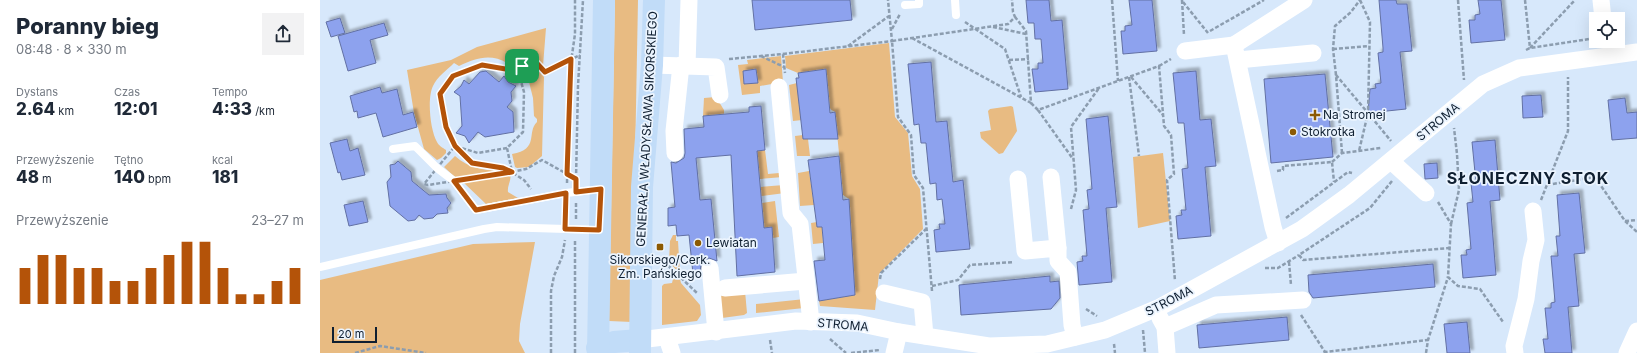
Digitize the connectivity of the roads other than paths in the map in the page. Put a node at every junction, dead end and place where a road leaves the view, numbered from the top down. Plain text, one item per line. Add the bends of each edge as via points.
1 (604, 0) edge
2 (654, 0) edge
3 (689, 0) edge
4 (919, 0) edge
5 (955, 0) edge
6 (1304, 0) edge
7 (1601, 0) edge
8 (905, 5) road end
9 (1602, 12) edge
10 (956, 14) road end
11 (1606, 49) edge
12 (1185, 51) dead end
13 (1236, 52) junction
14 (1637, 52) edge
15 (1313, 53) dead end
16 (652, 65) junction
17 (684, 65) junction
18 (779, 87) dead end
19 (720, 95) dead end
20 (393, 149) dead end
21 (675, 153) dead end
22 (1394, 158) junction
23 (1051, 177) dead end
24 (1018, 180) dead end
25 (601, 189) junction
26 (1430, 195) road end
27 (1533, 211) dead end
28 (599, 230) junction
29 (1278, 242) junction
30 (1058, 248) junction
31 (320, 267) edge
32 (710, 268) dead end
33 (806, 281) junction
34 (725, 288) dead end
35 (882, 289) road end
36 (1303, 300) dead end
37 (1156, 309) junction
38 (811, 322) junction
39 (1165, 328) junction
40 (1637, 331) edge
41 (716, 332) junction
42 (899, 332) junction
43 (925, 336) junction
44 (1075, 337) junction
45 (670, 345) edge
46 (640, 347) edge
47 (598, 350) edge
48 (894, 353) edge
49 (1167, 353) edge
50 (1515, 353) edge
51 (1627, 353) edge

1 - 25 main road
2 - 16 main road, GENERAŁA WŁADYSŁAWA SIKORSKIEGO
3 - 17 street
4 - 8 lane via 919,4
5 - 10 lane
6 - 13 street
7 - 9 street
11 - 14 street, STROMA
11 - 22 street, STROMA via 1519,68 1483,84
12 - 13 street
13 - 15 street
13 - 29 street
16 - 17 street
16 - 46 main road, GENERAŁA WŁADYSŁAWA SIKORSKIEGO via 642,188
17 - 19 street via 716,67
17 - 21 street via 674,131
18 - 33 street via 790,213 800,224
20 - 25 lane via 415,146 454,181 476,210
22 - 26 street
22 - 29 street, STROMA via 1338,204
23 - 30 street
24 - 30 street via 1025,251
25 - 28 main road
27 - 50 street via 1536,240 1526,299 1514,346
28 - 31 lane via 484,229
28 - 47 main road
29 - 37 street, STROMA
30 - 44 street via 1058,261 1068,272
32 - 41 street
33 - 34 street
33 - 38 street
35 - 43 street via 922,302
36 - 39 street via 1216,305
37 - 39 street
37 - 44 street, STROMA via 1105,330
38 - 41 street, STROMA via 796,321
38 - 42 street, STROMA via 857,323
39 - 49 street
40 - 51 street
41 - 45 street, STROMA
42 - 43 street, STROMA
42 - 48 street
43 - 44 street, STROMA via 989,346 1047,344
45 - 46 street, STROMA
46 - 47 main road via 614,342

